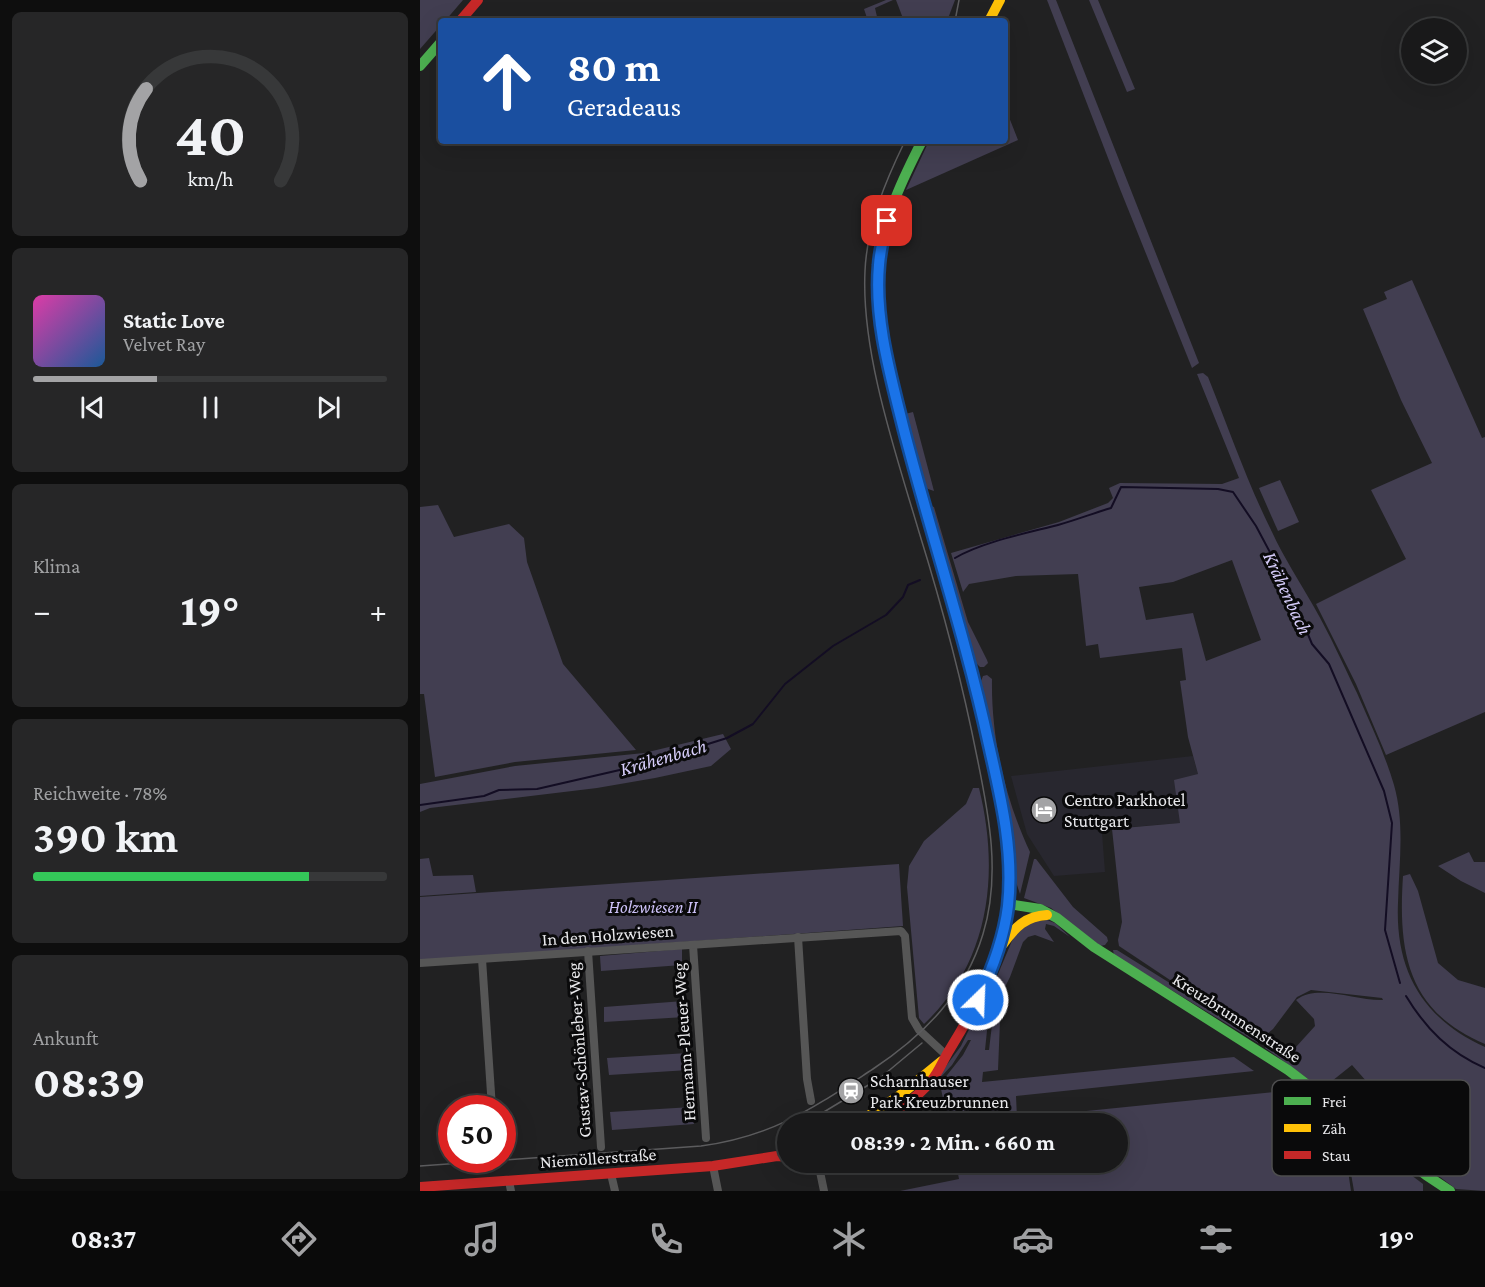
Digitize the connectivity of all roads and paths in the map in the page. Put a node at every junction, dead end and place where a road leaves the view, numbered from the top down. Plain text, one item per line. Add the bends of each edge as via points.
1 (478, 0) edge
2 (1000, 0) edge
3 (463, 18) edge
4 (990, 18) edge
5 (438, 45) edge
6 (420, 66) edge
7 (920, 144) edge
8 (1008, 904) junction
9 (1051, 915) junction
10 (798, 937) junction
11 (693, 945) junction
12 (588, 951) junction
13 (998, 952) junction
14 (482, 959) junction
15 (420, 963) edge
16 (945, 1058) junction
17 (1301, 1080) edge
18 (491, 1095) edge
19 (811, 1101) dead end
20 (874, 1113) edge
21 (893, 1113) edge
22 (706, 1138) dead end
23 (601, 1147) dead end
24 (777, 1157) edge
25 (713, 1166) junction
26 (820, 1173) edge
27 (611, 1174) junction
28 (1428, 1176) edge
29 (510, 1186) edge
30 (420, 1187) edge
31 (615, 1191) edge
32 (718, 1191) edge
33 (824, 1191) edge
34 (1450, 1191) edge

1 - 3 main road
2 - 4 main road
5 - 6 main road
7 - 8 main road via 887,221 879,266 880,313 896,399 970,658 996,772 1008,839
8 - 9 main road, Kreuzbrunnenstraße via 1036,908
8 - 13 main road
9 - 13 main road via 1024,920
9 - 17 main road, Kreuzbrunnenstraße via 1094,947
10 - 11 street, In den Holzwiesen
10 - 16 street, In den Holzwiesen via 901,930 912,1018
10 - 19 street
11 - 12 street, In den Holzwiesen
11 - 22 street, Hermann-Pleuer-Weg
12 - 14 street, In den Holzwiesen
12 - 23 street, Gustav-Schönleber-Weg
13 - 16 main road via 975,1006
14 - 15 street, In den Holzwiesen
14 - 18 street
16 - 20 main road via 897,1099
16 - 21 main road via 936,1075
24 - 25 main road, Niemöllerstraße
25 - 27 main road, Niemöllerstraße
25 - 32 street
26 - 33 street
27 - 29 main road, Niemöllerstraße
27 - 31 street
28 - 34 main road, Kreuzbrunnenstraße
29 - 30 main road, Niemöllerstraße

